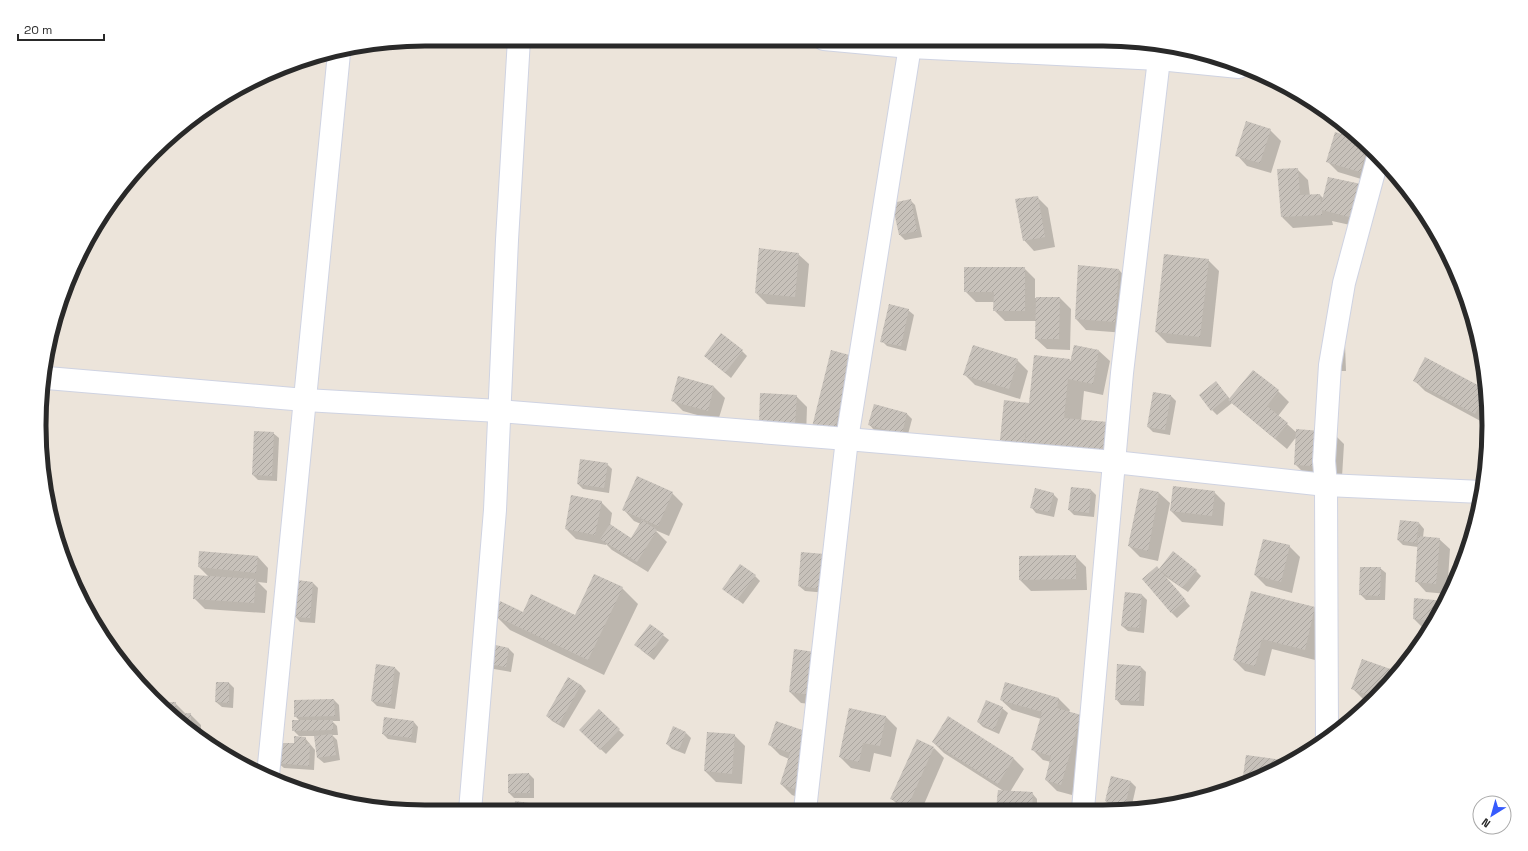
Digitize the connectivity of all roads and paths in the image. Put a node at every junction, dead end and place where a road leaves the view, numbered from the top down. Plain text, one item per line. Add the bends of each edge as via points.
1 (519, 46) edge
2 (911, 46) edge
3 (961, 46) edge
4 (339, 56) edge
5 (1159, 58) junction
6 (1220, 65) edge
7 (1376, 163) edge
8 (49, 378) edge
9 (305, 400) junction
10 (499, 411) junction
11 (847, 439) junction
12 (1114, 462) junction
13 (1326, 485) junction
14 (1476, 492) edge
15 (1327, 732) edge
16 (268, 771) edge
17 (470, 805) edge
18 (806, 805) edge
19 (1083, 805) edge

1 - 10 street
2 - 11 street
3 - 5 street
4 - 9 street
5 - 6 street
5 - 12 street
7 - 13 street via 1344,283 1330,365 1324,461
8 - 9 street
9 - 10 street
9 - 16 street
10 - 11 street
10 - 17 street via 495,510
11 - 12 street
11 - 18 street
12 - 13 street
12 - 19 street
13 - 14 street
13 - 15 street

